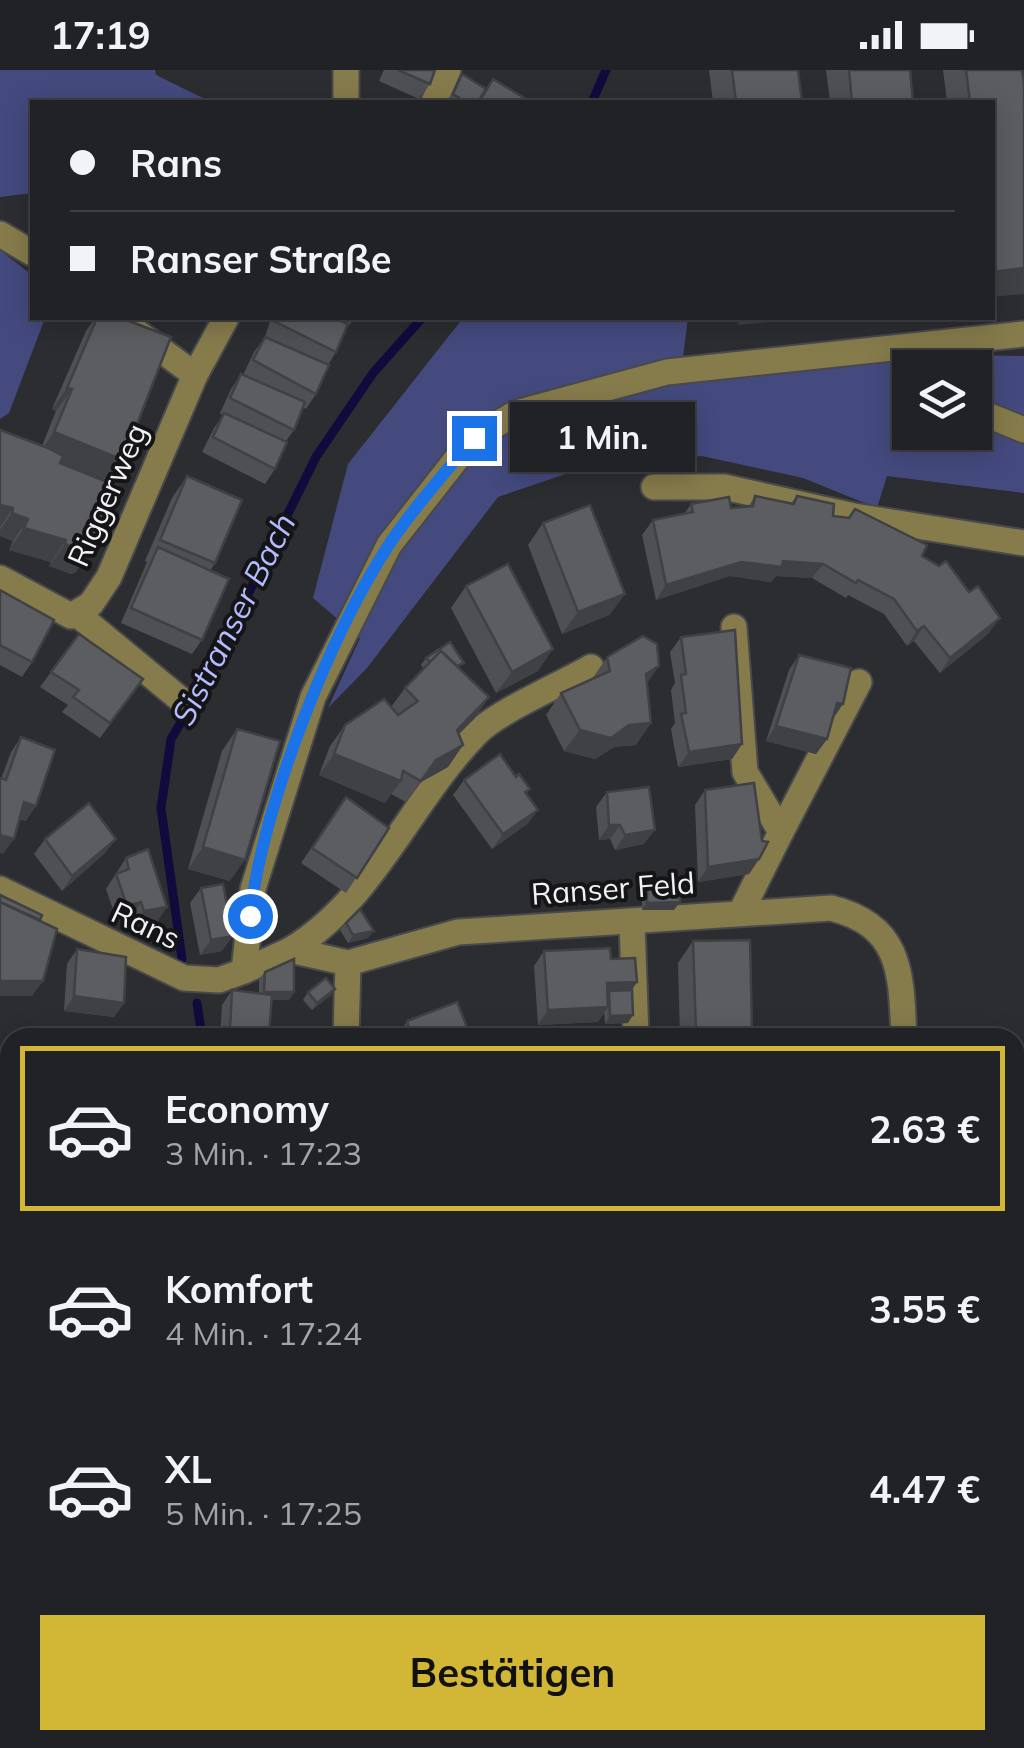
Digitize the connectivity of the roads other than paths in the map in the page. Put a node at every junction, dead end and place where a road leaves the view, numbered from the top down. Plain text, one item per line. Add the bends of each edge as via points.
1 (346, 70) edge
2 (448, 70) edge
3 (346, 100) edge
4 (435, 100) edge
5 (0, 234) edge
6 (30, 252) edge
7 (121, 320) edge
8 (225, 320) edge
9 (1024, 334) edge
10 (901, 346) junction
11 (904, 350) edge
12 (194, 375) junction
13 (992, 417) edge
14 (1024, 430) edge
15 (654, 486) dead end
16 (1024, 543) edge
17 (0, 578) edge
18 (77, 614) junction
19 (734, 627) edge
20 (591, 668) dead end
21 (858, 682) dead end
22 (180, 699) dead end
23 (781, 832) junction
24 (0, 889) edge
25 (742, 910) junction
26 (632, 923) junction
27 (290, 950) junction
28 (348, 964) junction
29 (244, 971) junction
30 (346, 1028) edge
31 (636, 1028) edge
32 (903, 1028) edge

1 - 3 street
2 - 4 street
5 - 6 street
7 - 12 street
8 - 12 street, Riggerweg
9 - 10 street
10 - 11 street
10 - 29 street via 667,372 542,404 474,438 389,545 325,668 254,889
12 - 18 street, Riggerweg via 109,576
13 - 14 street
15 - 16 street via 724,487
17 - 18 street, Riggerweg via 57,612
18 - 22 street
19 - 23 street via 745,772
20 - 27 street via 480,730 355,899
21 - 23 street
23 - 25 street
24 - 29 street, Rans via 184,978 219,980
25 - 26 street, Ranser Feld
25 - 32 street, Ranser Feld via 831,908 876,928 900,974
26 - 28 street, Ranser Feld via 458,932
26 - 31 street
27 - 28 street, Ranser Feld
27 - 29 street
28 - 30 street

